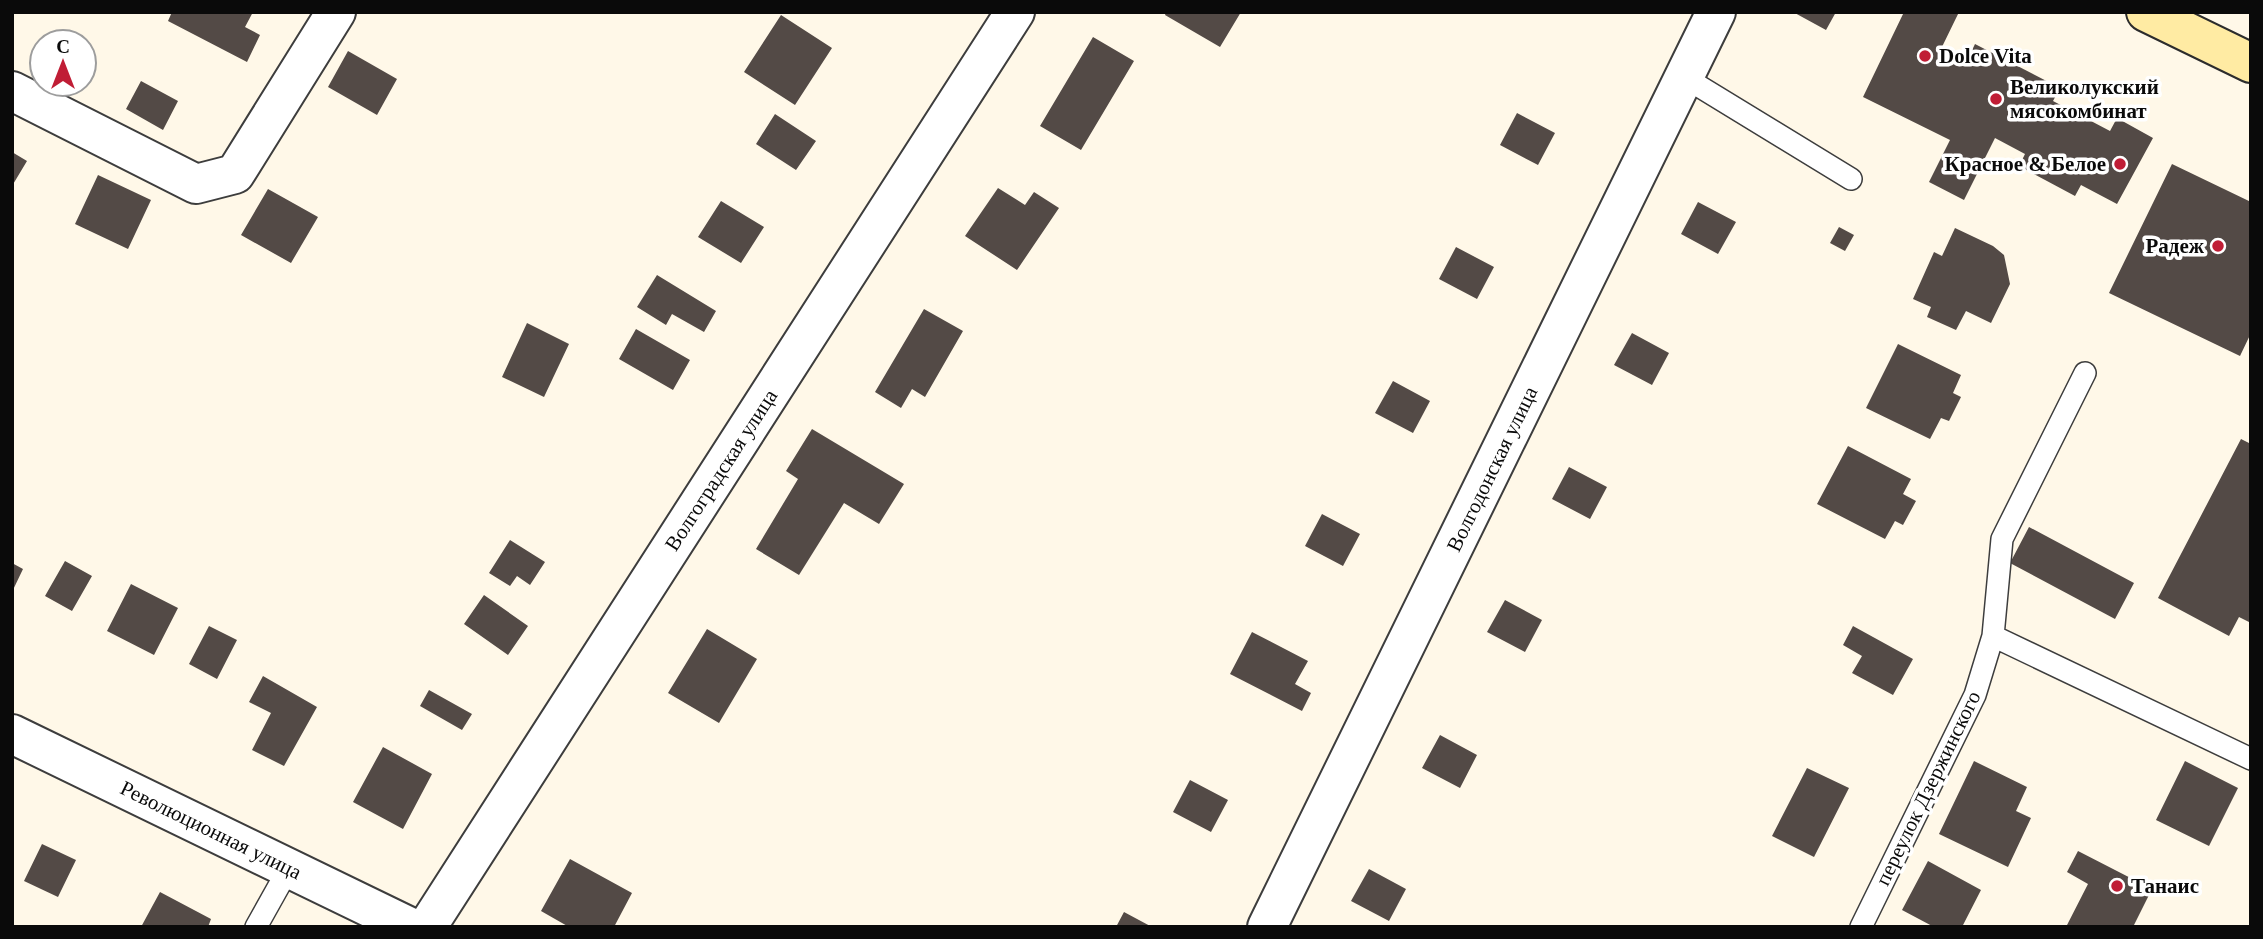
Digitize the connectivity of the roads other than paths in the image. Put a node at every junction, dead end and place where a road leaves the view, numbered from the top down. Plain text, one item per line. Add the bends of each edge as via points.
1 (336, 12) edge
2 (1015, 12) edge
3 (1716, 12) edge
4 (2146, 12) edge
5 (2251, 63) edge
6 (1684, 77) junction
7 (12, 91) edge
8 (1851, 178) dead end
9 (2085, 373) dead end
10 (1993, 636) junction
11 (12, 734) edge
12 (2251, 759) edge
13 (289, 868) junction
14 (256, 927) edge
15 (410, 927) edge
16 (427, 927) edge
17 (1268, 927) edge
18 (1861, 927) edge

1 - 7 street via 235,174 196,184
2 - 16 street, Волгоградская улица
3 - 6 street, Волгодонская улица
4 - 5 main road
6 - 8 lane
6 - 17 street, Волгодонская улица
9 - 10 lane, переулок Дзержинского via 2002,540
10 - 12 lane
10 - 18 lane, переулок Дзержинского via 1975,695
11 - 13 street, Революционная улица
13 - 14 lane
13 - 15 street, Революционная улица

